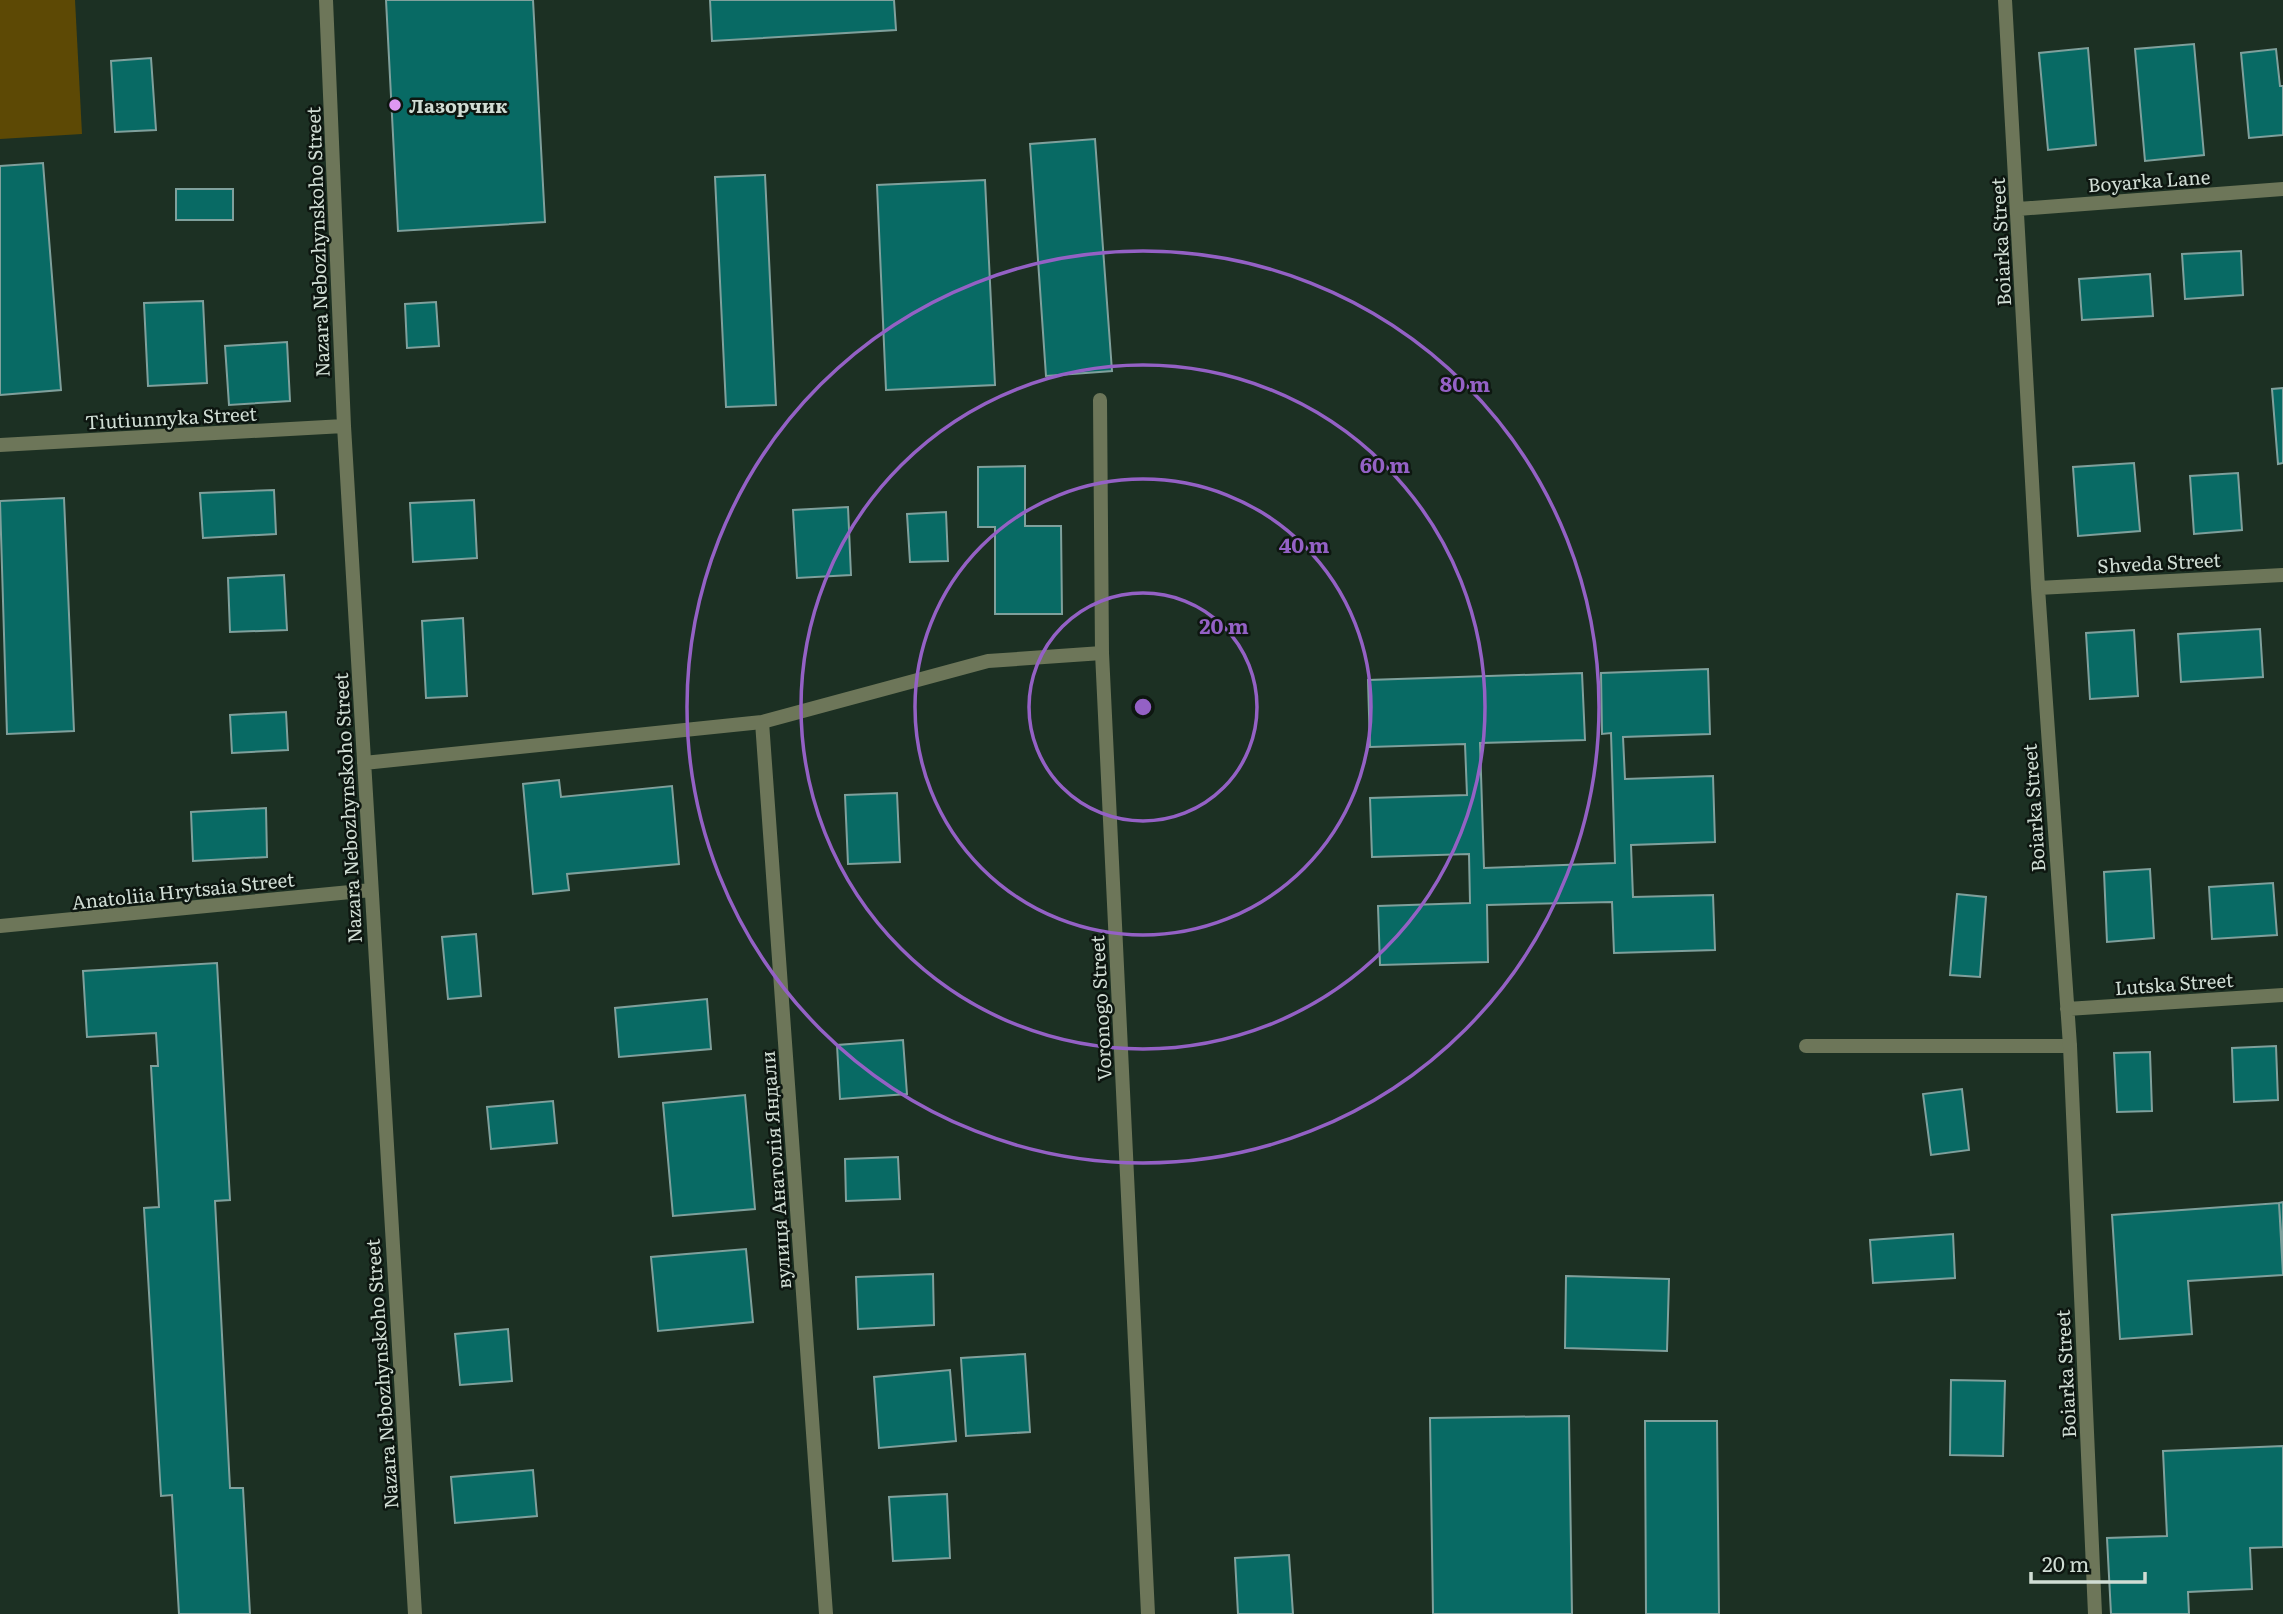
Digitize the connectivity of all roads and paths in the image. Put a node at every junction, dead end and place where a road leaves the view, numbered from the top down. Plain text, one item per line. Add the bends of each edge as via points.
1 (326, 0) edge
2 (2005, 0) edge
3 (2283, 189) edge
4 (2018, 209) junction
5 (1100, 400) dead end
6 (344, 426) junction
7 (0, 445) edge
8 (2283, 575) edge
9 (2038, 588) junction
10 (1102, 653) junction
11 (762, 722) junction
12 (364, 763) junction
13 (371, 890) junction
14 (0, 926) edge
15 (2283, 995) edge
16 (2067, 1009) junction
17 (1806, 1046) dead end
18 (2070, 1046) junction
19 (415, 1614) edge
20 (827, 1614) edge
21 (1148, 1614) edge
22 (2095, 1614) edge

1 - 6 street, Nazara Nebozhynskoho Street
2 - 4 street, Boiarka Street
3 - 4 street, Boyarka Lane
4 - 9 street, Boiarka Street
5 - 10 street, Voronogo Street
6 - 7 street, Tiutiunnyka Street
6 - 12 street, Nazara Nebozhynskoho Street
8 - 9 street, Shveda Street
9 - 16 street, Boiarka Street
10 - 11 street via 988,661
10 - 21 street, Voronogo Street
11 - 12 street
11 - 20 street, вулиця Анатолія Яндали
12 - 13 street, Nazara Nebozhynskoho Street
13 - 14 street, Anatoliia Hrytsaia Street
13 - 19 street, Nazara Nebozhynskoho Street
15 - 16 street, Lutska Street
16 - 18 street, Boiarka Street
17 - 18 street
18 - 22 street, Boiarka Street

